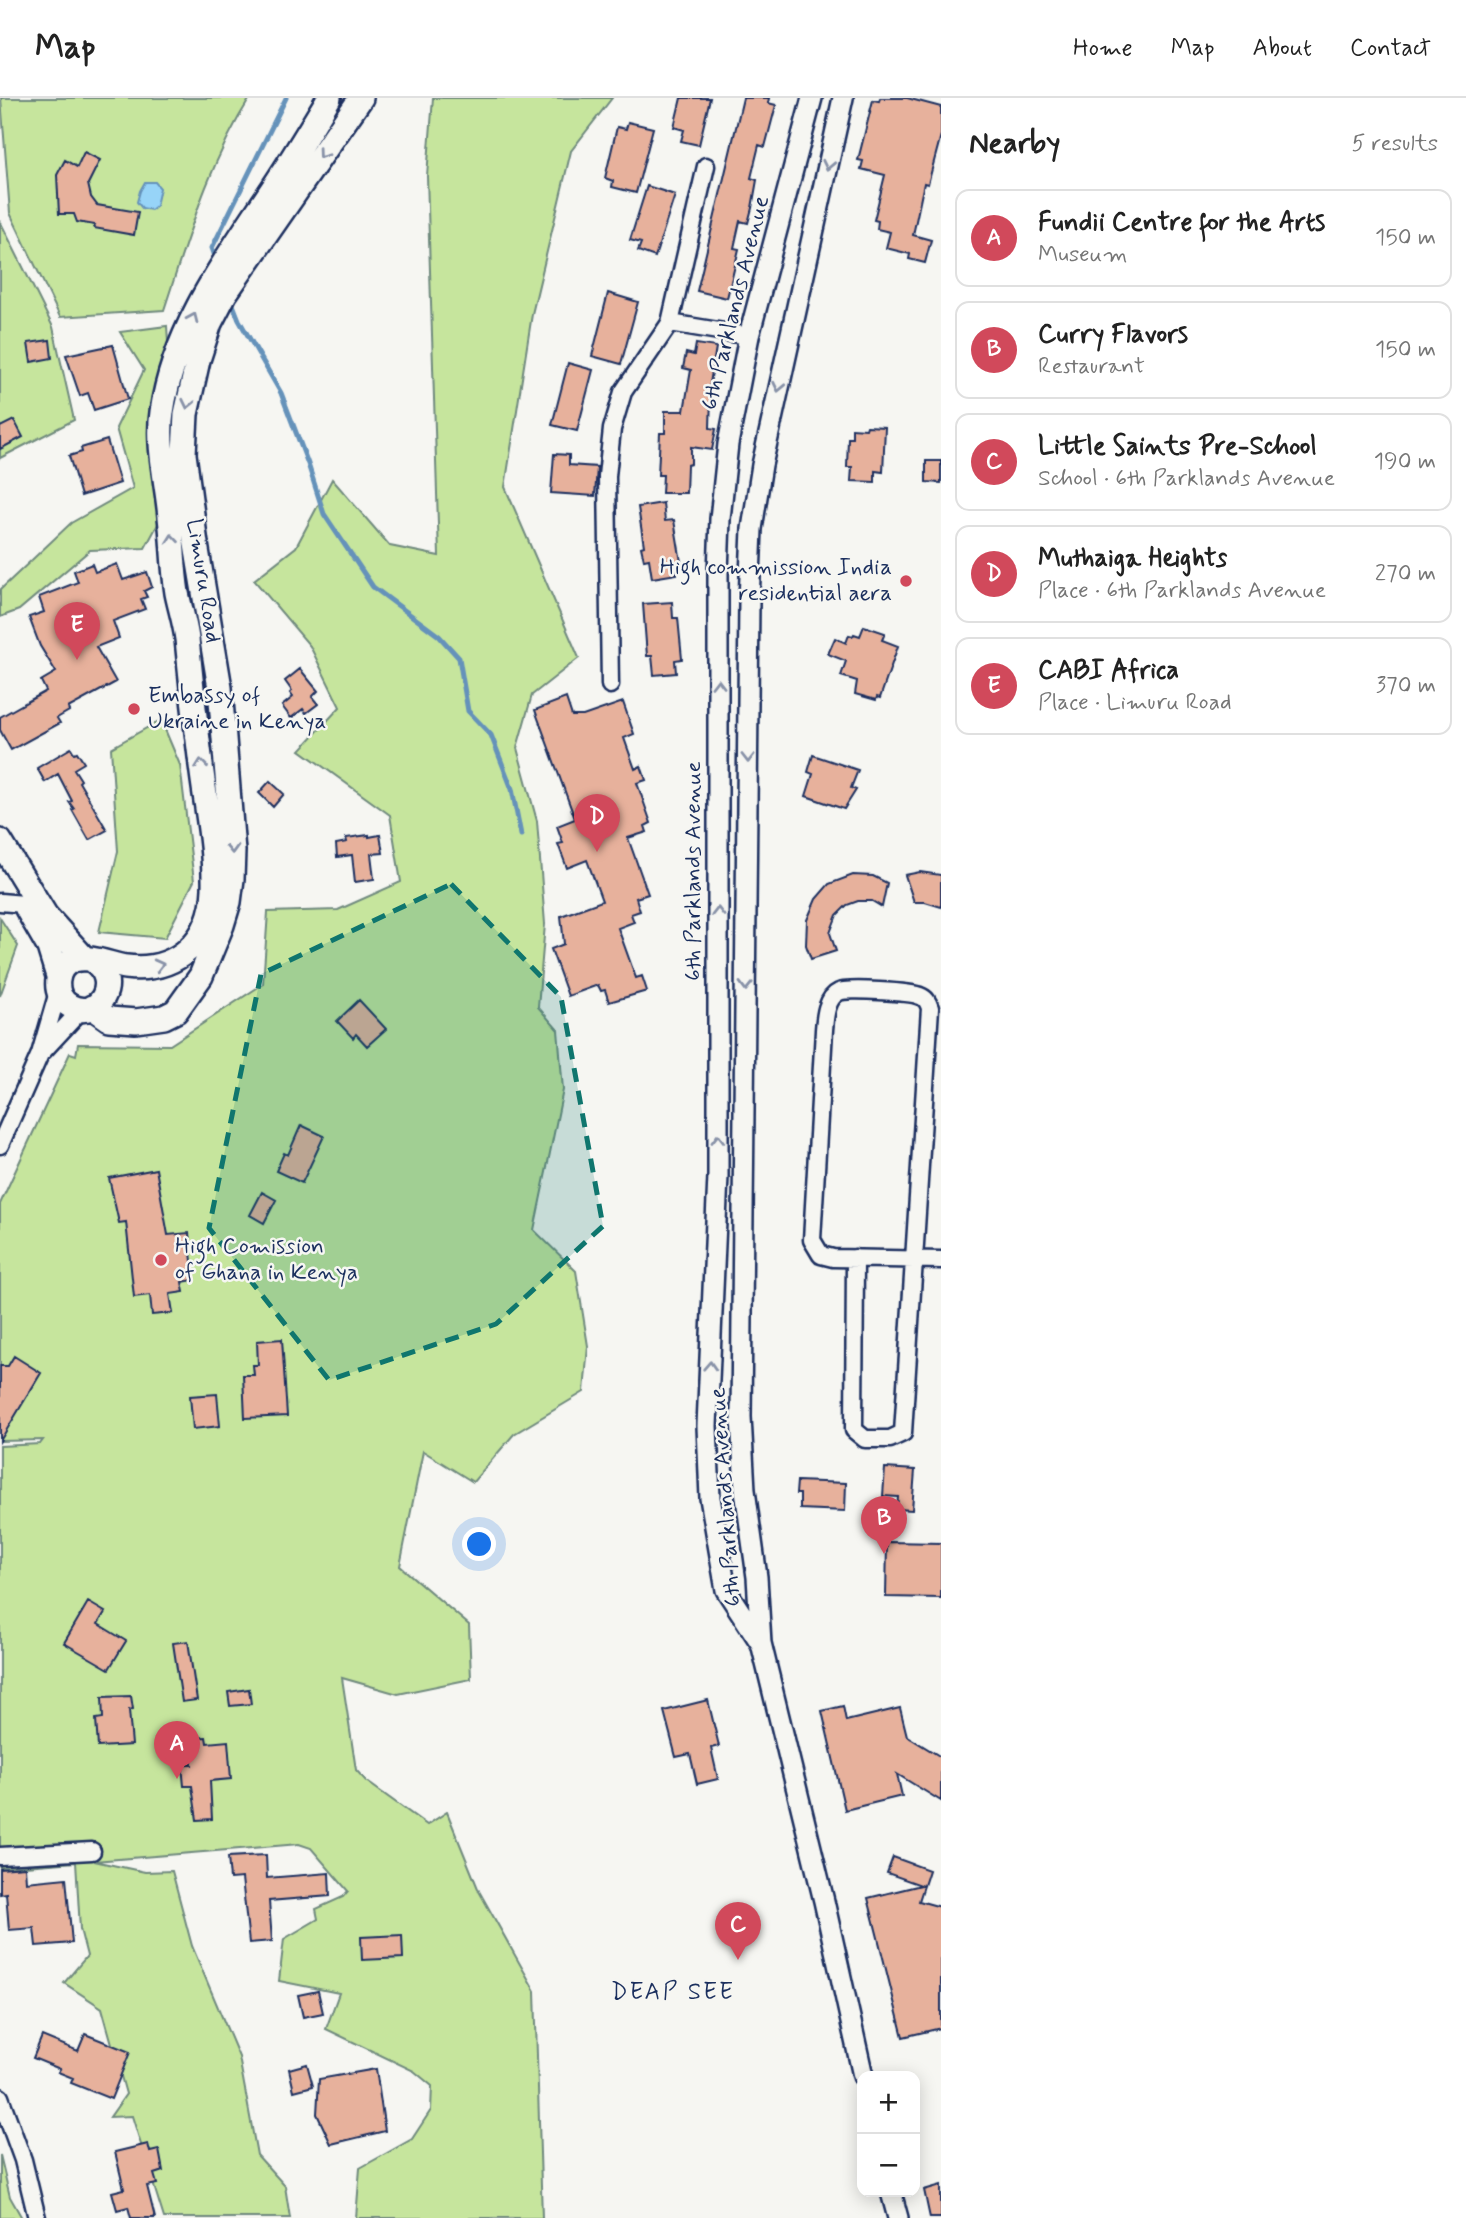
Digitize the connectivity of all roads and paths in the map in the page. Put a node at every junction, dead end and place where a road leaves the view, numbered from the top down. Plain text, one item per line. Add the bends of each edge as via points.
1 (329, 98) edge
2 (361, 98) edge
3 (812, 98) edge
4 (844, 98) edge
5 (706, 166) dead end
6 (240, 256) junction
7 (221, 284) junction
8 (670, 323) junction
9 (749, 336) junction
10 (610, 685) dead end
11 (0, 841) edge
12 (0, 861) edge
13 (0, 901) edge
14 (24, 904) junction
15 (88, 959) junction
16 (58, 984) junction
17 (87, 1008) junction
18 (40, 1054) junction
19 (0, 1145) edge
20 (855, 1258) junction
21 (916, 1259) junction
22 (941, 1260) edge
23 (761, 1643) junction
24 (92, 1851) dead end
25 (0, 1856) edge
26 (862, 2071) edge
27 (0, 2097) edge
28 (892, 2197) edge
29 (37, 2218) edge
30 (898, 2218) edge

1 - 6 main road
2 -> 6 main road
3 - 9 street, 6th Parklands Avenue
4 -> 23 street, 6th Parklands Avenue via 762,465 752,529 741,1417
5 - 8 street
6 - 7 main road
15 -> 7 main road via 138,968 173,961 194,946 213,908 214,863 187,636 177,592 161,433 176,358 194,314
7 -> 17 main road, Limuru Road via 186,414 184,454 221,701 233,851 229,902 201,976 176,1010 164,1017 136,1021 109,1019
8 - 9 street
8 - 10 street via 623,392 612,429 607,476
23 -> 9 street, 6th Parklands Avenue via 726,1590 709,1498 707,1426 718,1176 720,519 728,444
11 - 15 main road via 46,916
12 - 14 main road
13 - 14 street
14 - 16 main road via 49,947
15 - 16 main road via 68,963
15 - 17 main road via 99,965 107,979 104,996
16 - 17 main road via 68,1005
16 - 18 street
17 - 18 street
18 - 19 street
20 - 21 street
20 - 21 street via 854,1430 874,1440 903,1433
20 - 21 street via 821,1255 812,1240 826,1012 831,998 841,990 911,993 922,996 930,1008
21 - 22 street
23 - 26 street, 6th Parklands Avenue
24 - 25 street
27 - 29 street via 23,2160
28 - 30 street

